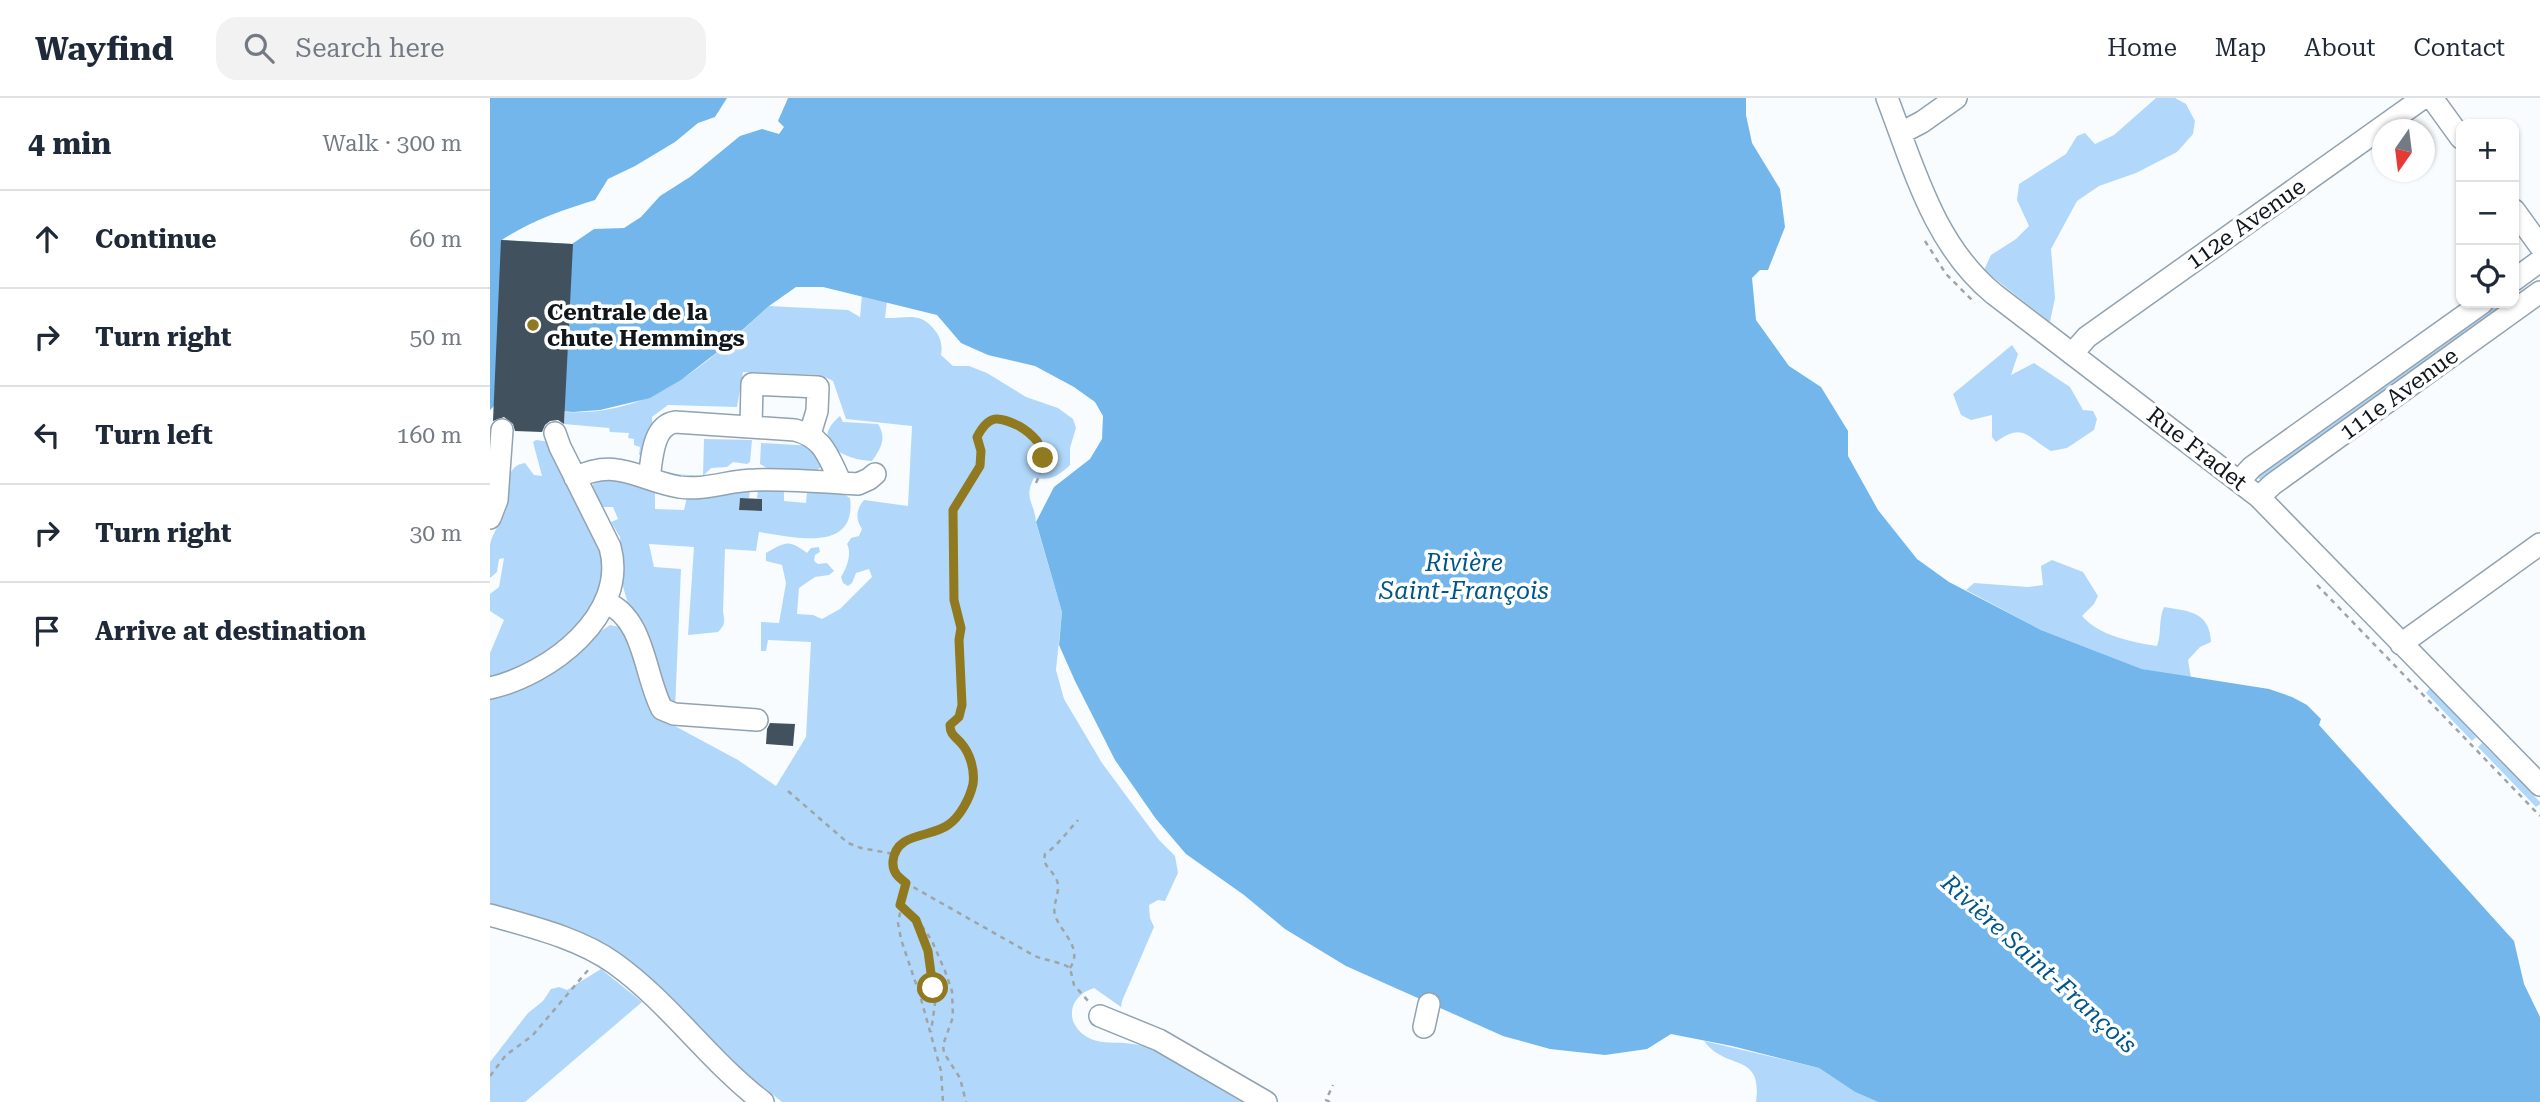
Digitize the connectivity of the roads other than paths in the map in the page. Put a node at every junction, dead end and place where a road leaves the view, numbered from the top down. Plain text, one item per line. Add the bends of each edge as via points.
1 (1887, 98) edge
2 (1956, 98) edge
3 (2423, 98) edge
4 (2432, 98) edge
5 (2456, 131) edge
6 (1901, 133) junction
7 (2519, 217) edge
8 (2540, 246) edge
9 (2540, 261) edge
10 (2519, 276) edge
11 (2540, 292) edge
12 (2475, 308) edge
13 (2072, 354) junction
14 (751, 427) junction
15 (502, 430) dead end
16 (555, 433) dead end
17 (810, 433) junction
18 (875, 474) dead end
19 (575, 478) junction
20 (649, 478) junction
21 (2239, 481) junction
22 (841, 483) junction
23 (2259, 498) junction
24 (490, 518) edge
25 (2540, 544) edge
26 (606, 602) junction
27 (2401, 644) junction
28 (490, 688) edge
29 (757, 720) dead end
30 (2540, 785) edge
31 (490, 915) edge
32 (1429, 1004) dead end
33 (1100, 1016) road end
34 (1424, 1027) dead end
35 (763, 1102) edge
36 (1266, 1102) edge

1 - 6 street, Rue Fradet
2 - 6 street
3 - 13 street, 112e Avenue via 2087,337
4 - 5 street
6 - 13 street, Rue Fradet via 1932,212 1959,259 1986,288
7 - 8 street
9 - 10 street
11 - 23 street, 111e Avenue
12 - 21 street, 111e Avenue via 2252,467
13 - 21 street, Rue Fradet
14 - 17 street
14 - 17 street via 752,383 818,387
14 - 20 street via 668,423 654,444
15 - 24 street via 497,500
16 - 19 street
17 - 22 street via 824,448
18 - 22 street via 858,484
19 - 20 street via 601,468
19 - 26 street via 615,563
20 - 22 street via 698,488 754,480
21 - 23 street, Rue Fradet
23 - 27 street, Rue Fradet
25 - 27 street
26 - 28 street via 570,646 543,665
26 - 29 street via 621,610 632,625 662,709 674,714
27 - 30 street, Rue Fradet
31 - 35 street via 603,956 657,999
32 - 34 street
33 - 36 street via 1159,1040

